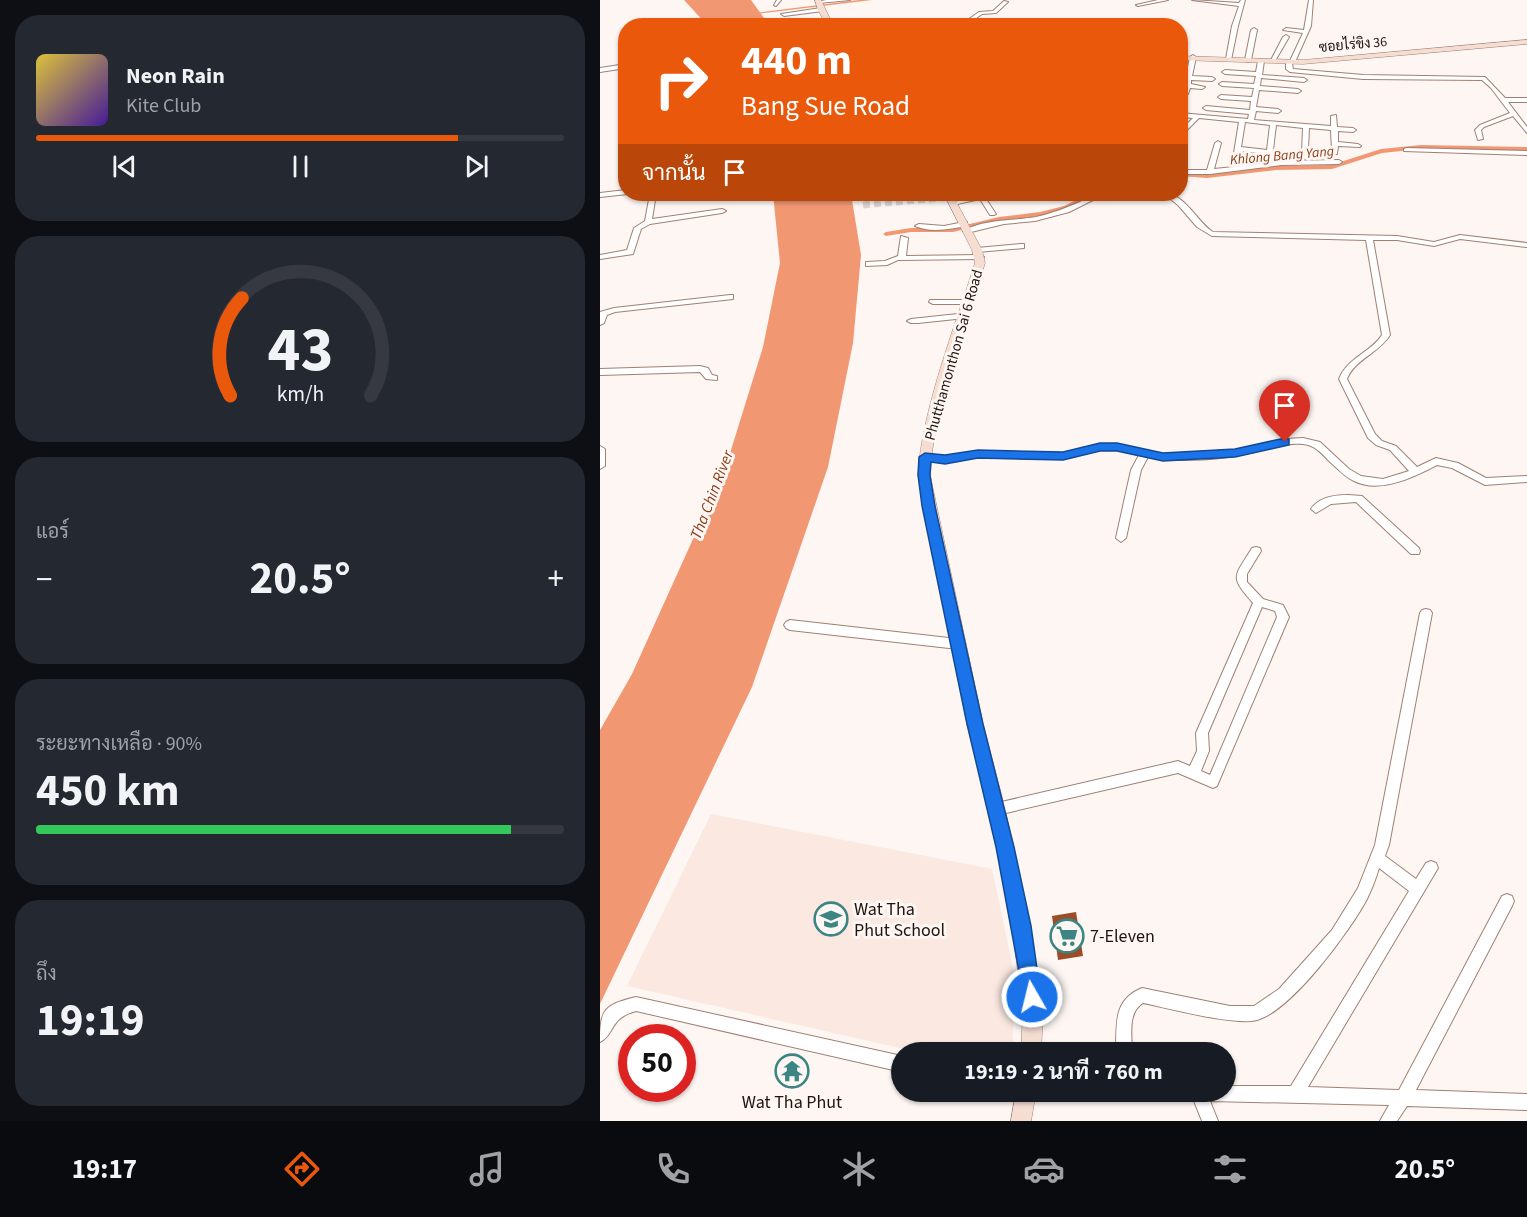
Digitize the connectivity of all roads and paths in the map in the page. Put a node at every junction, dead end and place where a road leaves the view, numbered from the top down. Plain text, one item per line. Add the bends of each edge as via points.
1 (848, 0) edge
2 (1166, 0) edge
3 (1194, 0) edge
4 (1311, 0) edge
5 (1006, 2) dead end
6 (1242, 3) edge
7 (819, 4) edge
8 (1138, 5) dead end
9 (784, 14) dead end
10 (826, 18) edge
11 (974, 18) edge
12 (1254, 30) dead end
13 (1306, 32) junction
14 (1527, 42) edge
15 (1188, 57) edge
16 (1193, 57) junction
17 (1229, 59) junction
18 (1248, 60) junction
19 (1261, 61) junction
20 (1272, 61) junction
21 (1290, 62) junction
22 (618, 67) edge
23 (600, 70) edge
24 (1225, 72) dead end
25 (1259, 75) junction
26 (1189, 78) junction
27 (1212, 79) dead end
28 (1304, 80) dead end
29 (1188, 82) edge
30 (1222, 84) dead end
31 (1188, 86) edge
32 (1202, 87) dead end
33 (1257, 87) junction
34 (1298, 91) dead end
35 (1221, 97) dead end
36 (1255, 99) junction
37 (1527, 99) edge
38 (1503, 100) junction
39 (1252, 111) junction
40 (1278, 111) dead end
41 (1514, 114) junction
42 (1188, 116) edge
43 (1316, 116) dead end
44 (1334, 116) dead end
45 (1200, 117) junction
46 (1242, 120) junction
47 (1251, 121) junction
48 (1273, 123) junction
49 (1306, 126) junction
50 (1316, 127) junction
51 (1188, 128) edge
52 (1335, 129) junction
53 (1353, 130) dead end
54 (1527, 131) edge
55 (1480, 139) dead end
56 (1218, 142) dead end
57 (1336, 144) junction
58 (1358, 146) dead end
59 (1237, 149) junction
60 (1406, 150) dead end
61 (1270, 152) junction
62 (1527, 153) edge
63 (1305, 156) junction
64 (1269, 161) dead end
65 (1339, 162) dead end
66 (1235, 165) dead end
67 (1188, 172) edge
68 (1210, 172) junction
69 (618, 193) edge
70 (600, 195) edge
71 (651, 201) edge
72 (960, 201) edge
73 (984, 201) edge
74 (1088, 201) edge
75 (1181, 201) edge
76 (953, 203) joint
77 (722, 211) dead end
78 (992, 214) dead end
79 (648, 222) junction
80 (919, 226) dead end
81 (966, 228) junction
82 (1369, 237) junction
83 (904, 238) dead end
84 (1527, 245) edge
85 (1021, 246) dead end
86 (979, 256) junction
87 (600, 257) edge
88 (900, 262) junction
89 (869, 264) dead end
90 (730, 297) dead end
91 (933, 302) dead end
92 (967, 309) junction
93 (911, 321) dead end
94 (600, 323) edge
95 (600, 372) edge
96 (714, 378) dead end
97 (600, 449) edge
98 (1144, 455) junction
99 (925, 457) junction
100 (600, 466) edge
101 (1416, 472) junction
102 (1527, 479) edge
103 (1359, 488) junction
104 (1316, 509) dead end
105 (1121, 538) dead end
106 (1256, 551) dead end
107 (1415, 551) dead end
108 (1259, 602) junction
109 (1426, 613) dead end
110 (790, 625) dead end
111 (958, 644) junction
112 (1194, 774) junction
113 (997, 809) junction
114 (1378, 859) junction
115 (1431, 868) dead end
116 (1418, 889) junction
117 (1507, 901) dead end
118 (600, 1034) edge
119 (1032, 1042) edge
120 (1125, 1042) edge
121 (891, 1062) edge
122 (1236, 1093) edge
123 (1295, 1094) junction
124 (1403, 1098) junction
125 (1025, 1102) edge
126 (1203, 1102) edge
127 (1527, 1102) edge
128 (1021, 1121) edge
129 (1210, 1121) edge
130 (1388, 1121) edge

1 - 7 street
2 - 8 street
3 - 6 street
4 - 13 street
5 - 11 street via 994,12
6 - 17 street
7 - 9 street
7 - 10 main road
12 - 18 street
13 - 20 street via 1286,33
13 - 21 street
14 - 21 main road, ซอยไร่ขิง 36
15 - 16 main road, ซอยไร่ขิง 36
16 - 17 main road, ซอยไร่ขิง 36
16 - 26 street
17 - 18 main road, ซอยไร่ขิง 36
18 - 19 main road, ซอยไร่ขิง 36
19 - 20 main road, ซอยไร่ขิง 36
19 - 25 street
20 - 21 main road, ซอยไร่ขิง 36
21 - 38 street via 1292,71 1331,75 1483,78
22 - 23 street
24 - 25 street
25 - 28 street
25 - 33 street
26 - 27 street
26 - 29 street
30 - 33 street
31 - 32 street
33 - 34 street
33 - 36 street
35 - 36 street
36 - 39 street
37 - 38 street
38 - 41 street
39 - 40 street
39 - 45 street via 1207,105
39 - 47 street
41 - 54 street
41 - 55 street via 1482,126 1478,130
42 - 45 street
43 - 50 street
44 - 52 street
45 - 46 street
45 - 51 street
46 - 47 street
46 - 59 street
47 - 48 street
48 - 49 street
48 - 61 street
49 - 50 street
49 - 63 street
50 - 52 street
52 - 53 street
52 - 57 street
56 - 68 street
57 - 58 street
57 - 63 street via 1335,153
59 - 61 street
59 - 66 street
60 - 62 street
61 - 63 street
61 - 64 street
65 - 68 street via 1281,163
67 - 68 street
69 - 70 street
71 - 79 street
72 - 76 street
73 - 78 street
74 - 81 street via 1035,219
75 - 82 street via 1212,234
76 - 81 main road, Phutthamonthon Sai 6 Road
77 - 79 street
79 - 87 street via 638,228 630,252
80 - 81 street
81 - 86 main road, Phutthamonthon Sai 6 Road
82 - 84 street via 1434,244 1460,237
82 - 101 street via 1386,335 1346,371 1343,379 1371,436 1393,448
83 - 88 street
85 - 86 street
86 - 88 street
86 - 92 main road, Phutthamonthon Sai 6 Road
88 - 89 street
90 - 94 street via 615,310 603,314
91 - 92 street
92 - 93 street via 930,321
92 - 99 main road, Phutthamonthon Sai 6 Road via 942,385
95 - 96 street via 700,369
97 - 100 street
98 - 99 street via 1117,447 1100,447 1063,456
98 - 103 street via 1218,454 1285,442 1312,442
98 - 105 street via 1136,470
99 - 111 main road, Phutthamonthon Sai 6 Road via 927,498
101 - 102 street via 1444,461 1485,482
101 - 103 street
103 - 104 street
103 - 107 street
106 - 108 street via 1242,574 1242,583
108 - 112 street via 1202,733 1203,752
108 - 112 street via 1279,609 1283,617 1213,782
109 - 114 street
110 - 111 street
111 - 113 main road, Phutthamonthon Sai 6 Road
112 - 113 street via 1178,767
113 - 119 main road, Phutthamonthon Sai 6 Road via 1030,983
114 - 116 street
114 - 120 street via 1337,935 1270,1005 1255,1013 1230,1013 1142,994 1127,1009
115 - 116 street
116 - 123 street
117 - 124 street
118 - 121 street via 618,1008 636,1004
122 - 123 street
123 - 124 street
124 - 127 street
124 - 130 street
125 - 128 main road
126 - 129 street

